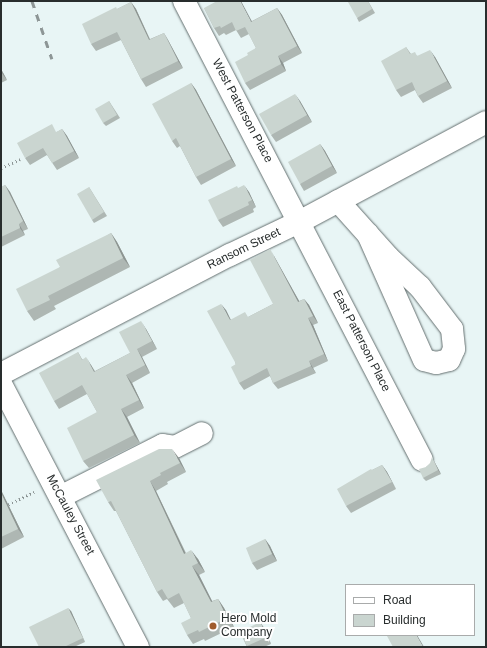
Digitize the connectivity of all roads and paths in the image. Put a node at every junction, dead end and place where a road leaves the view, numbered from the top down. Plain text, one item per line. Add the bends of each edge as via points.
1 (184, 1) edge
2 (486, 122) edge
3 (20, 159) edge
4 (1, 168) edge
5 (338, 201) junction
6 (299, 222) junction
7 (368, 234) junction
8 (1, 374) edge
9 (1, 384) edge
10 (202, 433) dead end
11 (422, 460) dead end
12 (38, 490) dead end
13 (60, 497) junction
14 (1, 508) edge
15 (138, 647) edge

1 - 6 street, West Patterson Place
2 - 5 street, Ransom Street
3 - 4 path
5 - 6 street, Ransom Street
5 - 7 street
6 - 8 street, Ransom Street via 224,258
6 - 11 street, East Patterson Place
7 - 7 street via 388,258 420,287 452,329 454,349 449,360 436,363 424,360
9 - 13 street, McCauley Street
10 - 13 street via 175,447 163,445
12 - 14 path
13 - 15 street, McCauley Street

